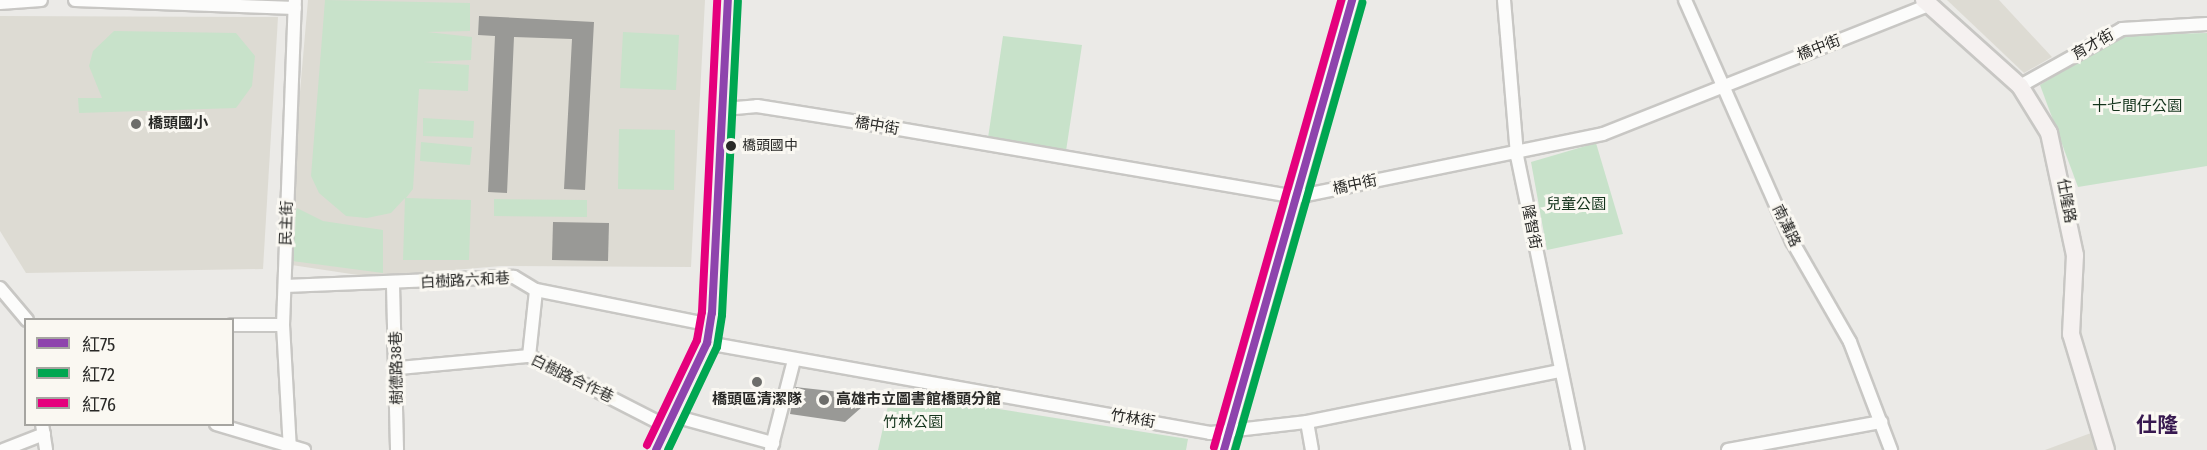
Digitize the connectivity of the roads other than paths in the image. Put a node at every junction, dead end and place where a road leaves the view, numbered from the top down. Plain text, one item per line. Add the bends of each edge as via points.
1 (41, 0) edge
2 (75, 0) edge
3 (728, 0) edge
4 (1352, 0) edge
5 (1504, 0) edge
6 (1685, 0) edge
7 (170, 2) edge
8 (0, 3) edge
9 (1927, 3) edge
10 (295, 4) edge
11 (2207, 24) edge
12 (2020, 86) junction
13 (1720, 87) junction
14 (724, 109) junction
15 (1517, 156) junction
16 (1296, 197) junction
17 (393, 285) junction
18 (285, 286) junction
19 (0, 288) edge
20 (536, 290) junction
21 (25, 318) edge
22 (234, 325) edge
23 (283, 325) junction
24 (711, 325) junction
25 (707, 343) junction
26 (529, 356) junction
27 (794, 360) junction
28 (399, 368) junction
29 (1558, 371) junction
30 (671, 421) junction
31 (1307, 422) junction
32 (1881, 422) junction
33 (222, 426) edge
34 (43, 429) edge
35 (1229, 433) junction
36 (772, 446) edge
37 (290, 448) edge
38 (3, 450) edge
39 (46, 450) edge
40 (304, 450) edge
41 (397, 450) edge
42 (656, 450) edge
43 (1224, 450) edge
44 (1312, 450) edge
45 (1578, 450) edge
46 (1728, 450) edge
47 (1891, 450) edge
48 (2106, 450) edge

1 - 8 street
2 - 7 street
3 - 14 street
4 - 16 street
5 - 15 street, 隆智街
6 - 13 street, 南溝路
7 - 10 street
9 - 12 street, 仕隆路
9 - 13 street, 橋中街
10 - 18 street, 民主街
11 - 12 street, 育才街 via 2121,29
12 - 48 street, 仕隆路 via 2049,133 2066,195 2075,255 2071,334
13 - 15 street, 橋中街 via 1634,124
13 - 32 street, 南溝路 via 1792,241 1850,342
14 - 16 street, 橋中街 via 757,106
14 - 24 street
15 - 16 street, 橋中街
15 - 29 street, 隆智街
16 - 35 street
17 - 18 street, 白樹路六和巷
17 - 20 street, 白樹路六和巷 via 514,277
17 - 28 street, 樹德路38巷
18 - 23 street, 民主街
19 - 21 street
20 - 24 street, 白樹路六和巷
20 - 26 street
22 - 23 street
23 - 37 street, 民主街
24 - 25 street
25 - 27 street, 竹林街
25 - 30 street
26 - 28 street, 白樹路合作巷
26 - 30 street, 白樹路合作巷
27 - 35 street, 竹林街
27 - 36 street
28 - 41 street, 樹德路38巷
29 - 31 street, 竹林街
29 - 45 street, 隆智街
30 - 36 street, 白樹路合作巷
30 - 42 street
31 - 35 street, 竹林街
31 - 44 street
32 - 46 street
32 - 47 street, 南溝路
33 - 37 street
34 - 38 street
34 - 39 street
35 - 43 street
37 - 40 street

